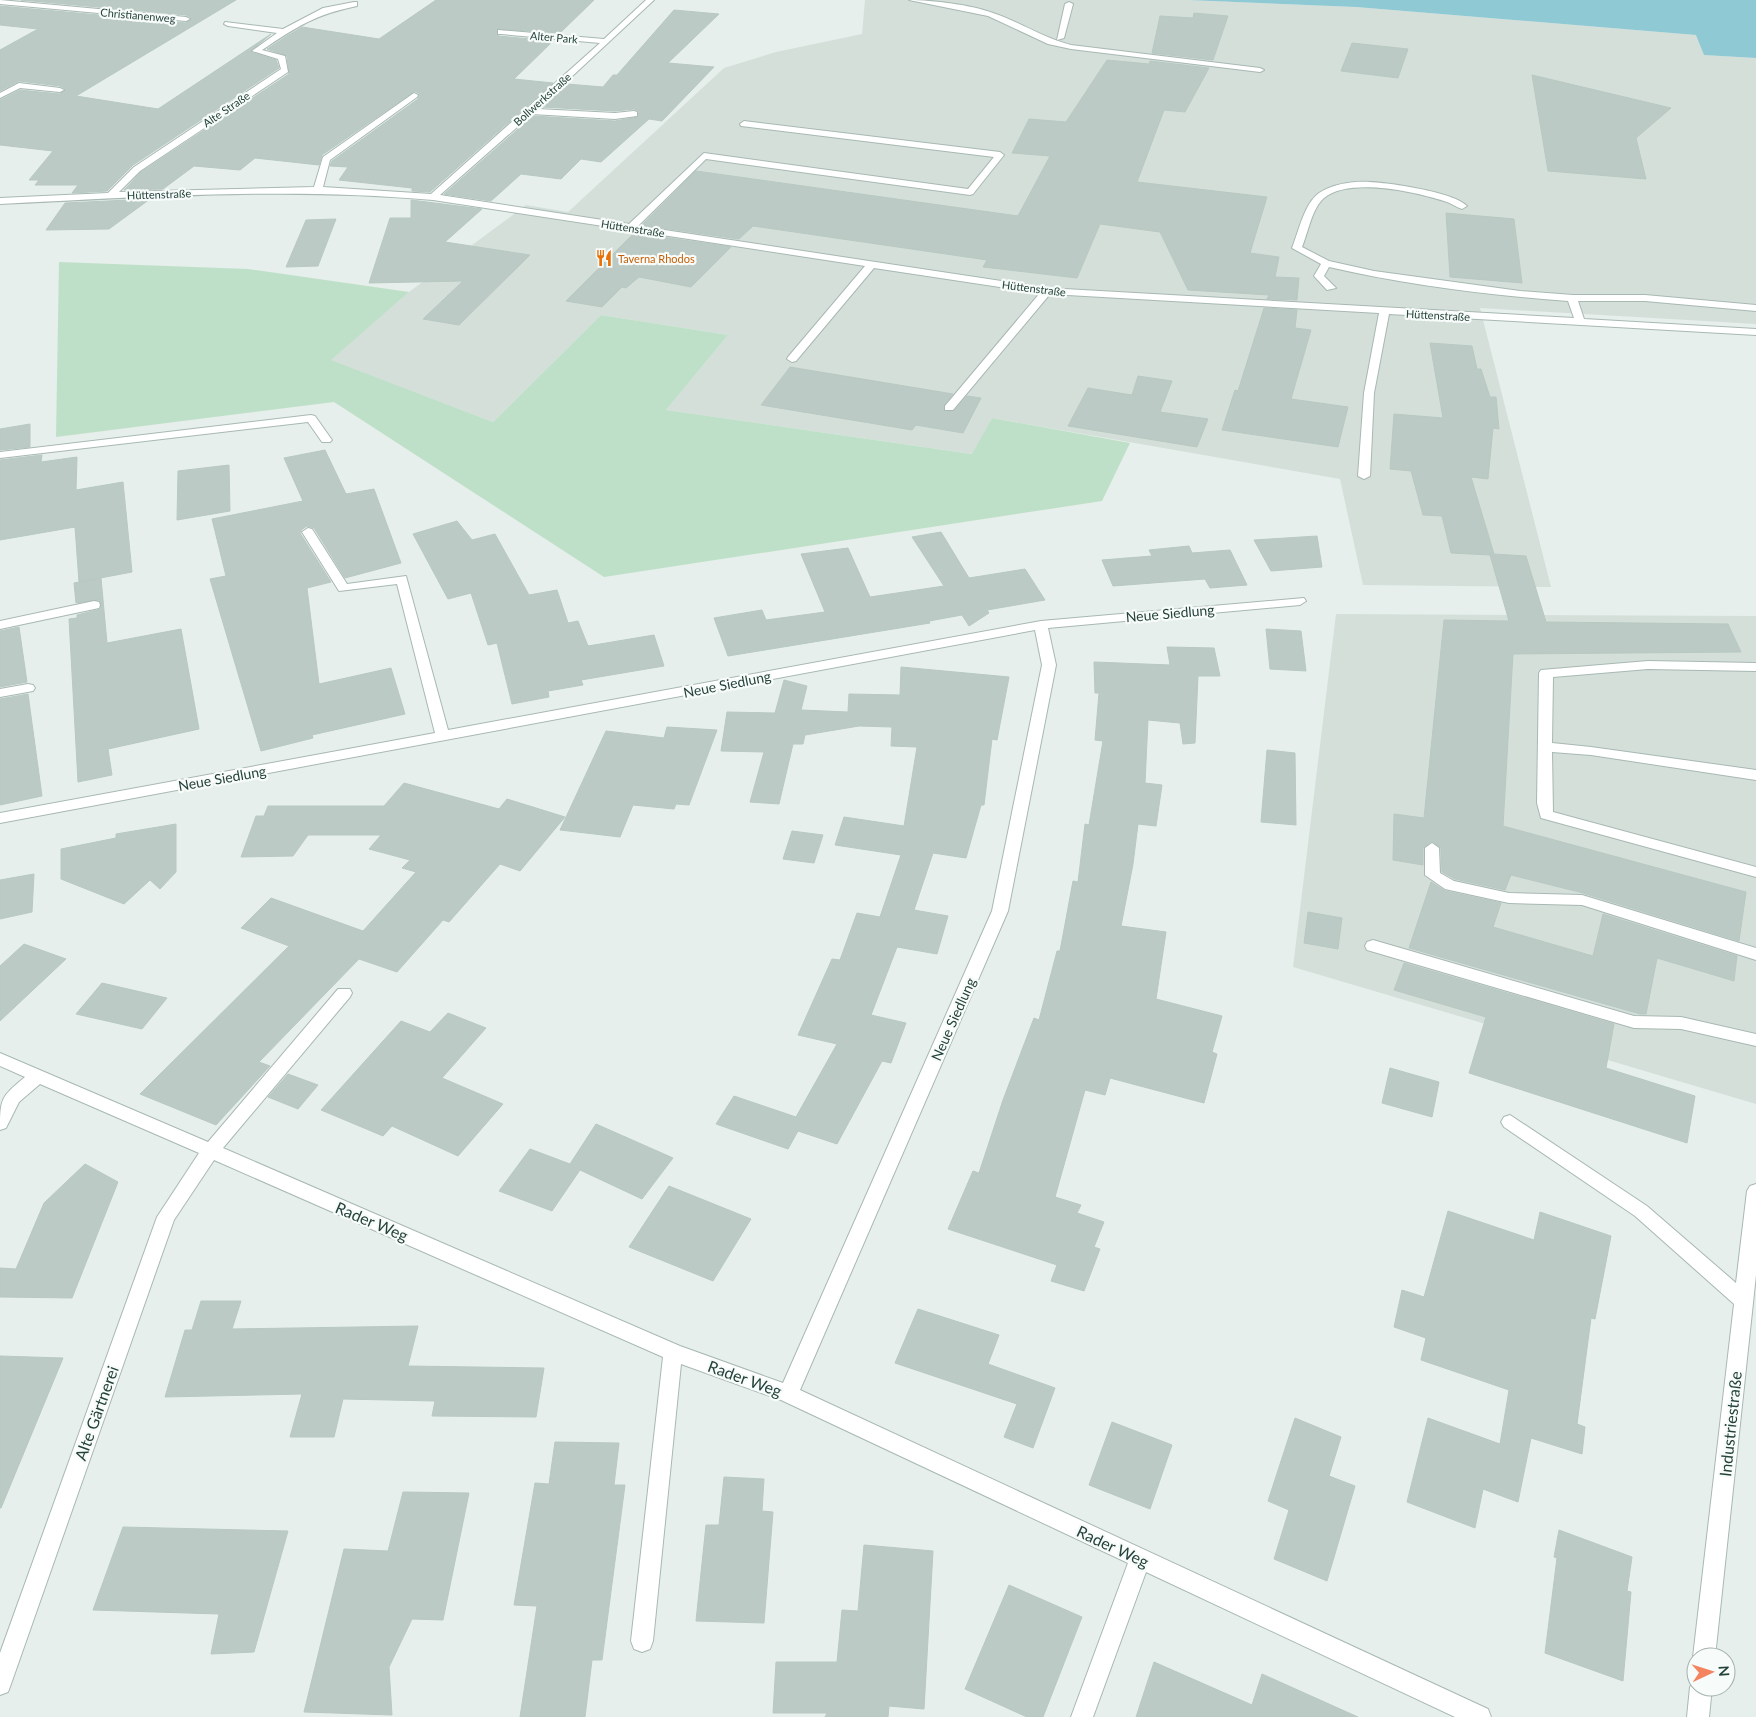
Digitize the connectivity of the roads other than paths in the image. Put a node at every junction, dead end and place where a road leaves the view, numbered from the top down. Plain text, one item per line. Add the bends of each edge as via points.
1 (650, 0) edge
2 (913, 0) edge
3 (0, 2) edge
4 (354, 4) dead end
5 (1069, 4) dead end
6 (186, 19) dead end
7 (1014, 23) junction
8 (228, 24) dead end
9 (285, 32) junction
10 (501, 32) dead end
11 (1060, 38) junction
12 (606, 41) junction
13 (1107, 43) dead end
14 (1260, 70) dead end
15 (0, 83) edge
16 (19, 85) junction
17 (60, 90) dead end
18 (414, 95) dead end
19 (0, 96) edge
20 (529, 111) junction
21 (634, 114) dead end
22 (744, 124) dead end
23 (318, 188) junction
24 (110, 196) junction
25 (432, 196) junction
26 (0, 201) edge
27 (1462, 206) dead end
28 (630, 228) junction
29 (873, 263) junction
30 (1326, 263) junction
31 (1331, 288) dead end
32 (1047, 291) junction
33 (1574, 298) junction
34 (1756, 308) edge
35 (1384, 311) junction
36 (1580, 322) junction
37 (1756, 332) edge
38 (792, 359) dead end
39 (949, 408) dead end
40 (326, 440) dead end
41 (0, 455) edge
42 (1364, 476) dead end
43 (308, 532) dead end
44 (1300, 601) dead end
45 (94, 605) dead end
46 (0, 625) edge
47 (1041, 625) junction
48 (1756, 667) edge
49 (28, 688) dead end
50 (0, 693) edge
51 (443, 737) junction
52 (1545, 747) junction
53 (1756, 774) edge
54 (0, 818) edge
55 (1432, 848) dead end
56 (1756, 872) edge
57 (1373, 946) dead end
58 (1756, 954) edge
59 (344, 993) dead end
60 (1756, 1040) edge
61 (0, 1059) edge
62 (38, 1076) junction
63 (1510, 1122) dead end
64 (0, 1123) edge
65 (210, 1151) junction
66 (1756, 1191) edge
67 (1743, 1300) junction
68 (673, 1352) junction
69 (788, 1394) junction
70 (1140, 1558) junction
71 (642, 1641) dead end
72 (1705, 1647) edge
73 (0, 1684) edge
74 (1700, 1697) edge
75 (1082, 1717) edge
76 (1480, 1717) edge
77 (1698, 1717) edge

1 - 12 street, Bollwerkstraße
2 - 7 street via 990,14
3 - 6 street, Christianenweg
4 - 9 street, Alte Straße via 315,12
5 - 11 street
7 - 11 street
7 - 14 street via 1051,42 1071,47
8 - 9 street
9 - 24 street, Alte Straße via 256,51 282,58 285,70 137,169
10 - 12 street, Alter Park
11 - 13 street
12 - 20 street, Bollwerkstraße
15 - 16 street
16 - 17 street
16 - 19 street
18 - 23 street via 326,159
20 - 21 street via 616,116
20 - 25 street, Bollwerkstraße
22 - 28 street via 1000,155 970,192 704,156
23 - 24 street, Hüttenstraße
23 - 25 street, Hüttenstraße
24 - 26 street, Hüttenstraße
25 - 28 street, Hüttenstraße
27 - 30 street via 1447,199 1391,186 1344,186 1329,190 1319,197 1297,248
28 - 29 street, Hüttenstraße
29 - 32 street, Hüttenstraße
29 - 38 street
30 - 31 street via 1319,276
30 - 33 street via 1374,274
32 - 35 street, Hüttenstraße
32 - 39 street
33 - 34 street via 1626,297
33 - 36 street via 1574,309
35 - 36 street, Hüttenstraße
35 - 42 street via 1369,393
36 - 37 street, Hüttenstraße
40 - 41 street via 312,418
43 - 51 street via 343,588 402,579
44 - 47 street, Neue Siedlung
45 - 46 street
47 - 51 street, Neue Siedlung
47 - 69 street, Neue Siedlung via 1049,665 1000,911
48 - 52 street via 1648,665 1546,673
49 - 50 street
51 - 54 street, Neue Siedlung
52 - 53 street via 1591,750
52 - 56 street via 1546,815
55 - 58 street via 1433,874 1450,885 1509,898 1582,900
57 - 60 street via 1634,1022 1681,1023
59 - 65 street, Alte Gärtnerei
61 - 62 street, Rader Weg
62 - 64 street via 12,1098
62 - 65 street, Rader Weg
63 - 67 street via 1641,1211
65 - 68 street, Rader Weg
65 - 73 street, Alte Gärtnerei via 166,1218
66 - 67 street, Industriestraße
67 - 72 street, Industriestraße
68 - 69 street, Rader Weg
68 - 71 street
69 - 70 street, Rader Weg
70 - 75 street
70 - 76 street, Rader Weg
74 - 77 street

